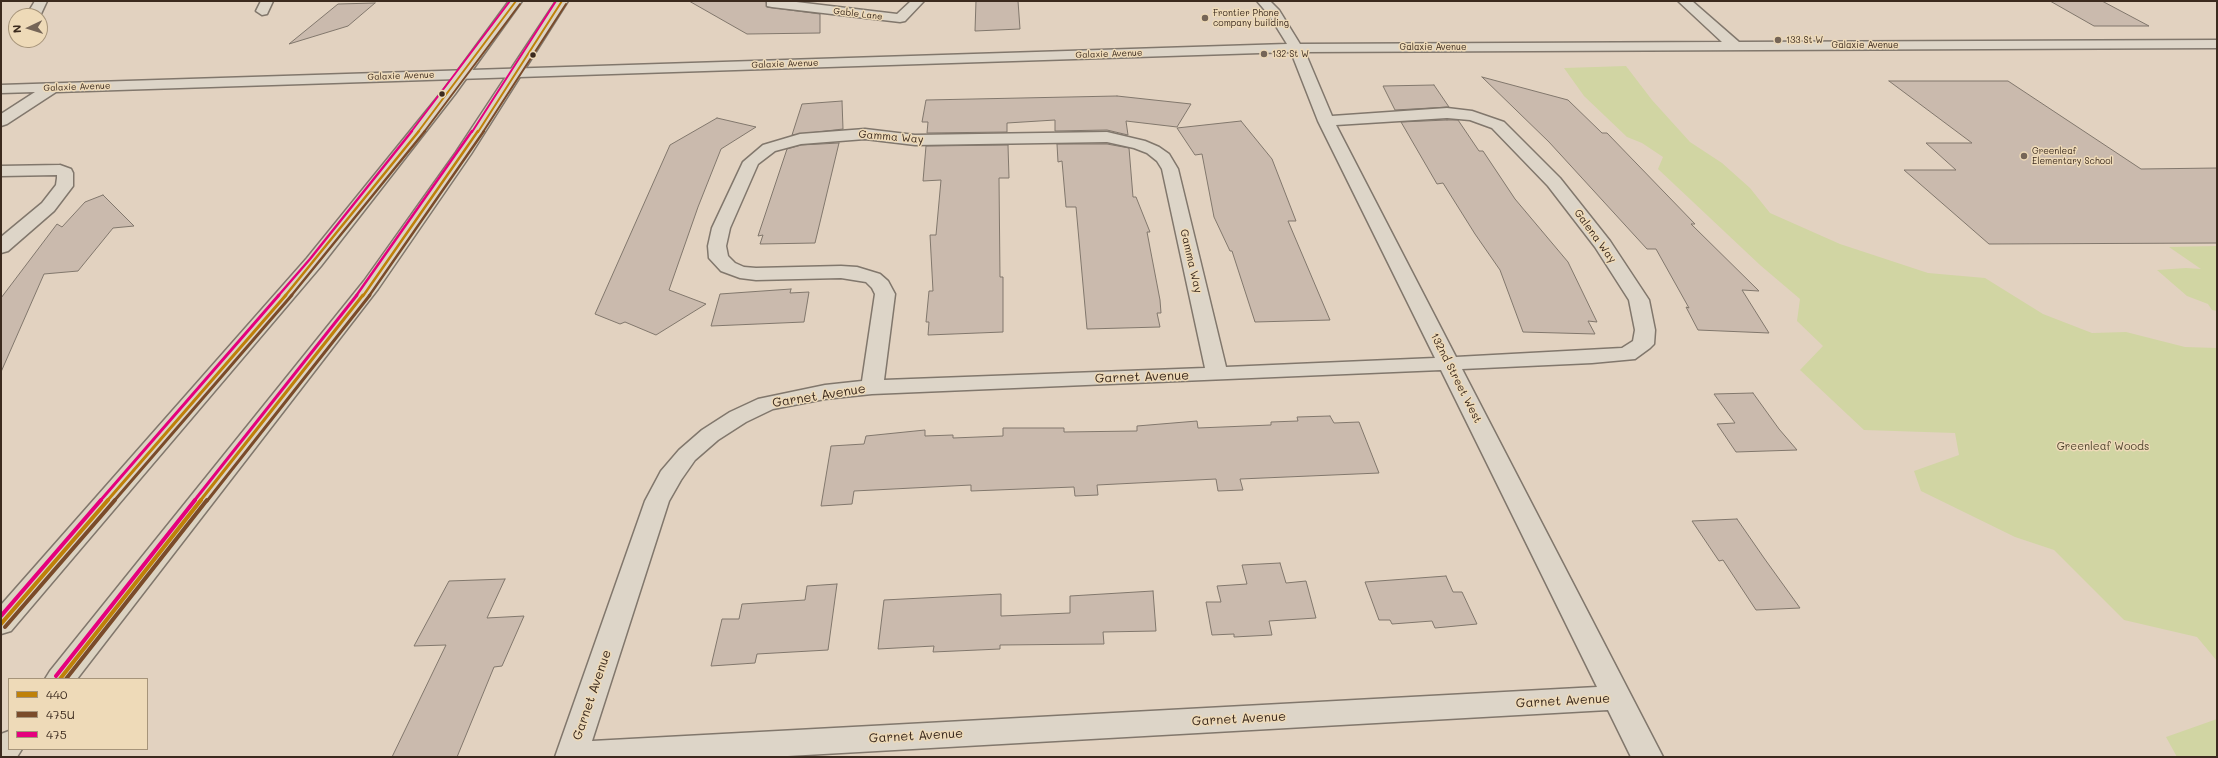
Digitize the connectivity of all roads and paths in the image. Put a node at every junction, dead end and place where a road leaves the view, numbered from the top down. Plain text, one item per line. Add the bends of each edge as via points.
1 (516, 1) edge
2 (562, 1) edge
3 (773, 1) edge
4 (918, 1) edge
5 (1263, 1) edge
6 (1684, 1) edge
7 (2217, 44) edge
8 (1735, 46) junction
9 (1296, 48) junction
10 (516, 72) junction
11 (462, 74) junction
12 (53, 87) junction
13 (1, 89) edge
14 (1, 121) edge
15 (1326, 121) junction
16 (1, 171) edge
17 (1, 247) edge
18 (1448, 363) junction
19 (1217, 374) junction
20 (872, 387) junction
21 (1, 624) edge
22 (61, 678) edge
23 (1617, 698) junction
24 (8, 745) edge
25 (1, 754) edge
26 (571, 756) edge
27 (1647, 757) edge

1 - 11 main road
2 - 10 main road
3 - 4 street, Gable Lane via 772,3 900,18
5 - 9 street, 132nd Street West via 1274,13
6 - 8 street
7 - 8 street, Galaxie Avenue
8 - 9 street, Galaxie Avenue
9 - 10 street, Galaxie Avenue
9 - 15 street, 132nd Street West
10 - 11 street, Galaxie Avenue
10 - 22 main road via 463,154 371,285
11 - 12 street, Galaxie Avenue
11 - 21 main road via 314,262
12 - 13 street, Galaxie Avenue
12 - 14 street
15 - 18 street, 132nd Street West
15 - 18 street, Galena Way via 1446,113 1472,116 1498,125 1559,189 1603,245 1639,300 1645,330 1643,344 1627,354
16 - 17 street via 60,170 65,173 66,178 64,186 48,207
18 - 19 street, Garnet Avenue
18 - 23 street, 132nd Street West
19 - 20 street, Garnet Avenue
19 - 20 street, Gamma Way via 1170,169 1163,158 1153,150 1107,137 915,140 865,134 800,139 769,148 751,162 721,228 717,246 719,258 728,267 740,272 841,272 858,273 873,278 885,294
20 - 26 street, Garnet Avenue via 825,392 766,404 738,417 710,435 687,455 670,477 657,501
23 - 26 street, Garnet Avenue
23 - 27 street, 132nd Street West
24 - 25 main road

